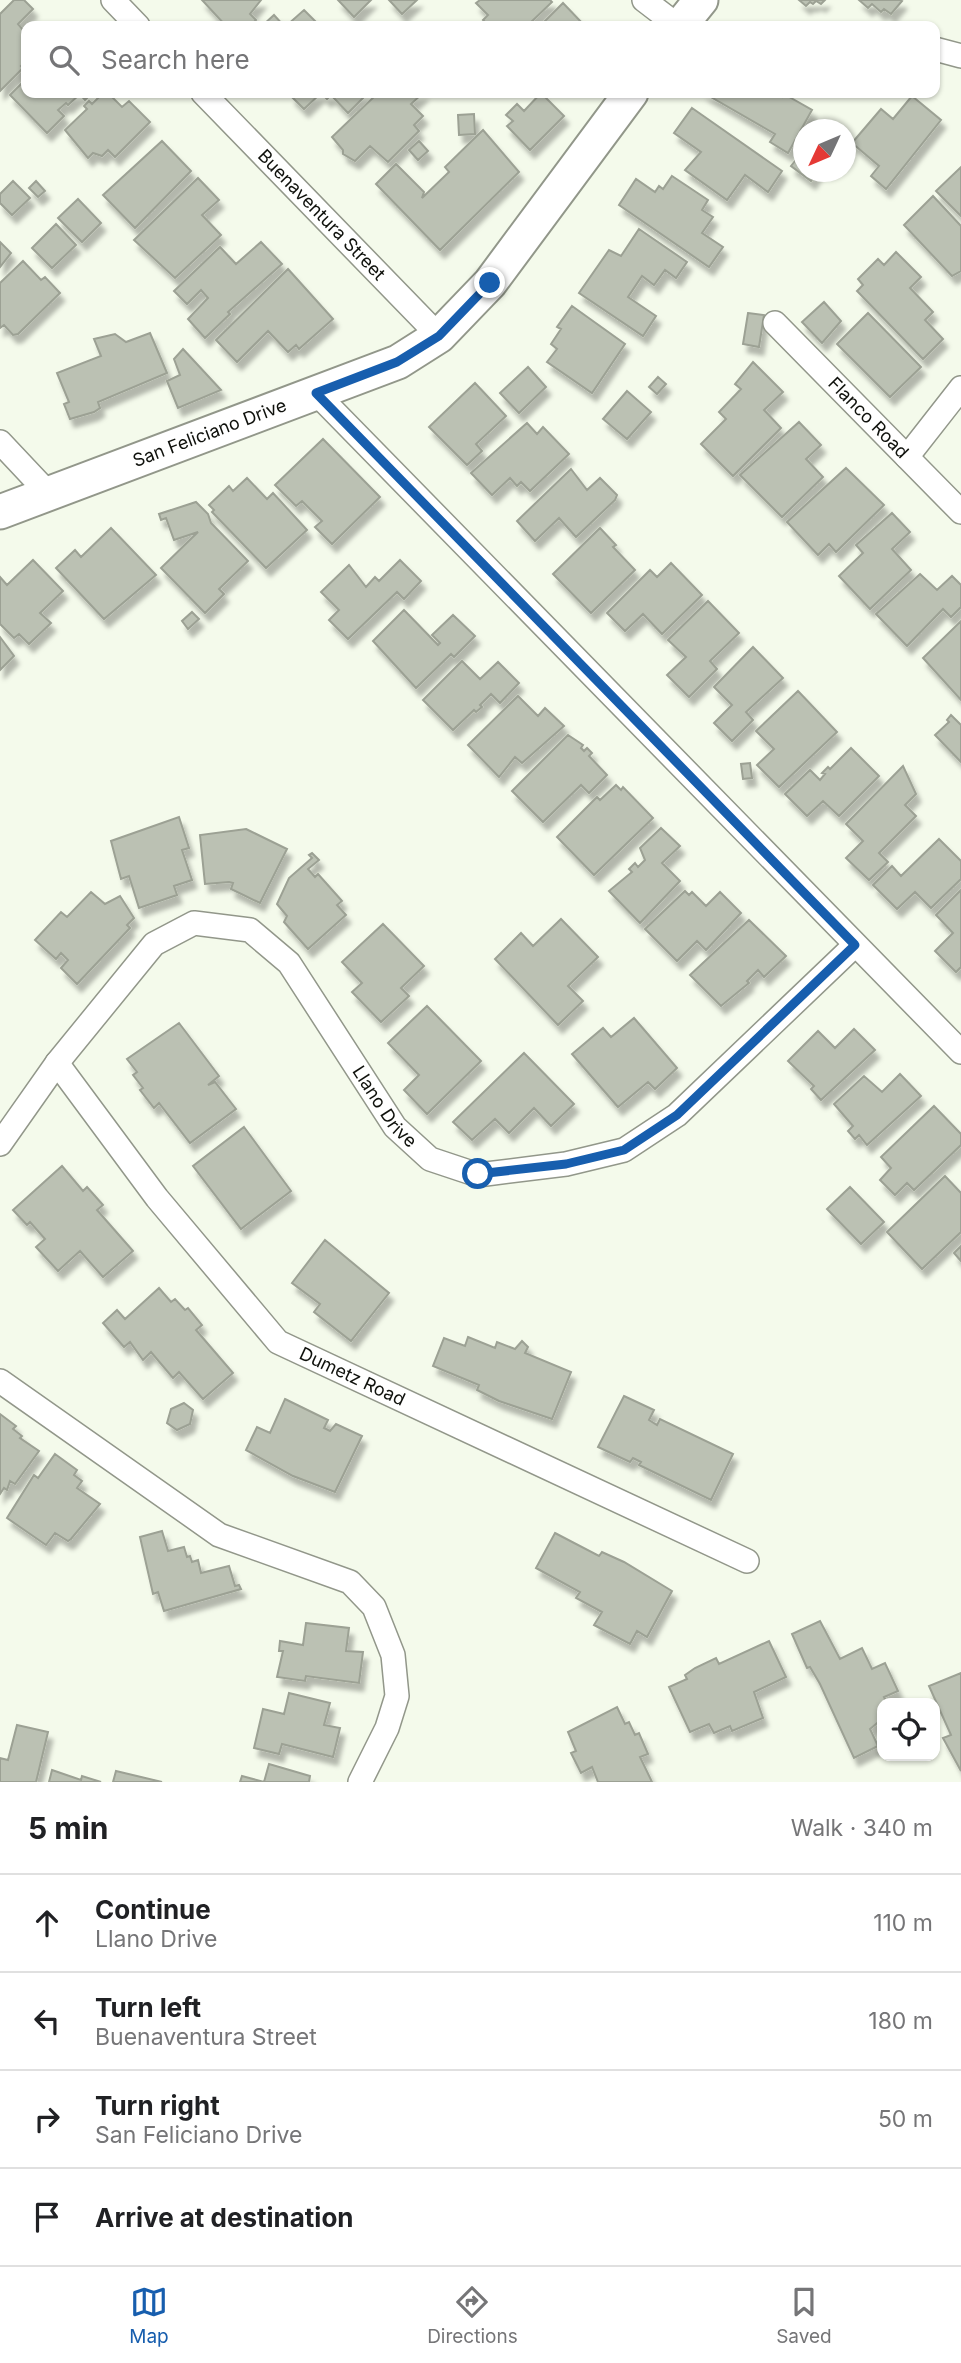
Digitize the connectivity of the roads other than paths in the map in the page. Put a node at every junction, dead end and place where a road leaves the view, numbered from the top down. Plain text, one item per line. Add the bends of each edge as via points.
1 (113, 0) edge
2 (644, 0) edge
3 (701, 0) edge
4 (133, 21) edge
5 (672, 21) edge
6 (683, 21) edge
7 (940, 50) edge
8 (961, 56) edge
9 (208, 98) edge
10 (627, 98) edge
11 (775, 323) dead end
12 (439, 336) junction
13 (961, 388) edge
14 (316, 393) junction
15 (0, 442) edge
16 (907, 457) junction
17 (48, 495) junction
18 (0, 512) edge
19 (961, 512) edge
20 (855, 945) junction
21 (961, 1052) edge
22 (57, 1063) junction
23 (0, 1144) edge
24 (0, 1381) edge
25 (747, 1561) dead end
26 (360, 1782) edge

1 - 4 street
2 - 5 street
3 - 6 street
7 - 8 street
9 - 12 street, Buenaventura Street
10 - 12 street, San Feliciano Drive via 511,257
11 - 16 street, Flanco Road
12 - 14 street, San Feliciano Drive via 397,362
13 - 16 street
14 - 17 street, San Feliciano Drive
14 - 20 street
15 - 17 street
16 - 19 street, Flanco Road
17 - 18 street, San Feliciano Drive
20 - 21 street
20 - 22 street, Llano Drive via 677,1115 624,1150 566,1164 478,1174 430,1159 395,1127 289,963 250,930 194,923 154,944
22 - 23 street, Llano Drive
22 - 25 street, Dumetz Road via 158,1198 278,1342
24 - 26 street via 219,1535 350,1583 374,1607 393,1655 397,1696

